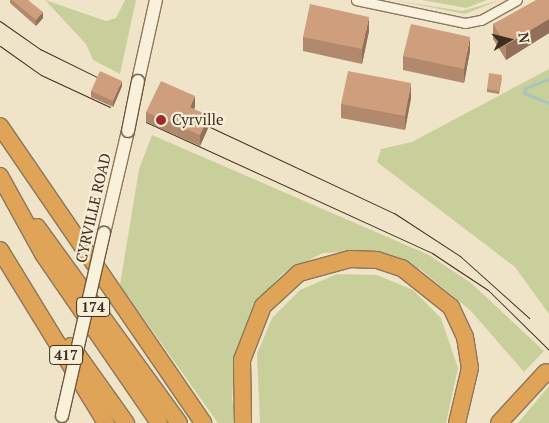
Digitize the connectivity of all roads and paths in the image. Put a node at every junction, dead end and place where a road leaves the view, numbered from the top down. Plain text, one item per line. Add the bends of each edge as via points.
1 (156, 0) edge
2 (356, 0) edge
3 (516, 0) edge
4 (0, 126) edge
5 (4, 183) edge
6 (0, 250) edge
7 (24, 288) junction
8 (546, 372) dead end
9 (61, 419) edge
10 (106, 423) edge
11 (126, 423) edge
12 (159, 423) edge
13 (179, 423) edge
14 (203, 423) edge
15 (243, 423) edge
16 (457, 423) edge
17 (499, 423) edge

1 - 9 main road, CYRVILLE ROAD, bridge
2 - 3 street via 465,23 481,20
4 - 14 highway
5 - 12 highway, 417 via 43,254
5 - 13 highway, 174
6 - 7 highway, 417
7 - 10 highway, 417
7 - 11 highway, 174
8 - 17 highway
15 - 16 highway via 242,360 262,306 299,273 350,258 377,260 402,268 451,307 465,337 470,368

